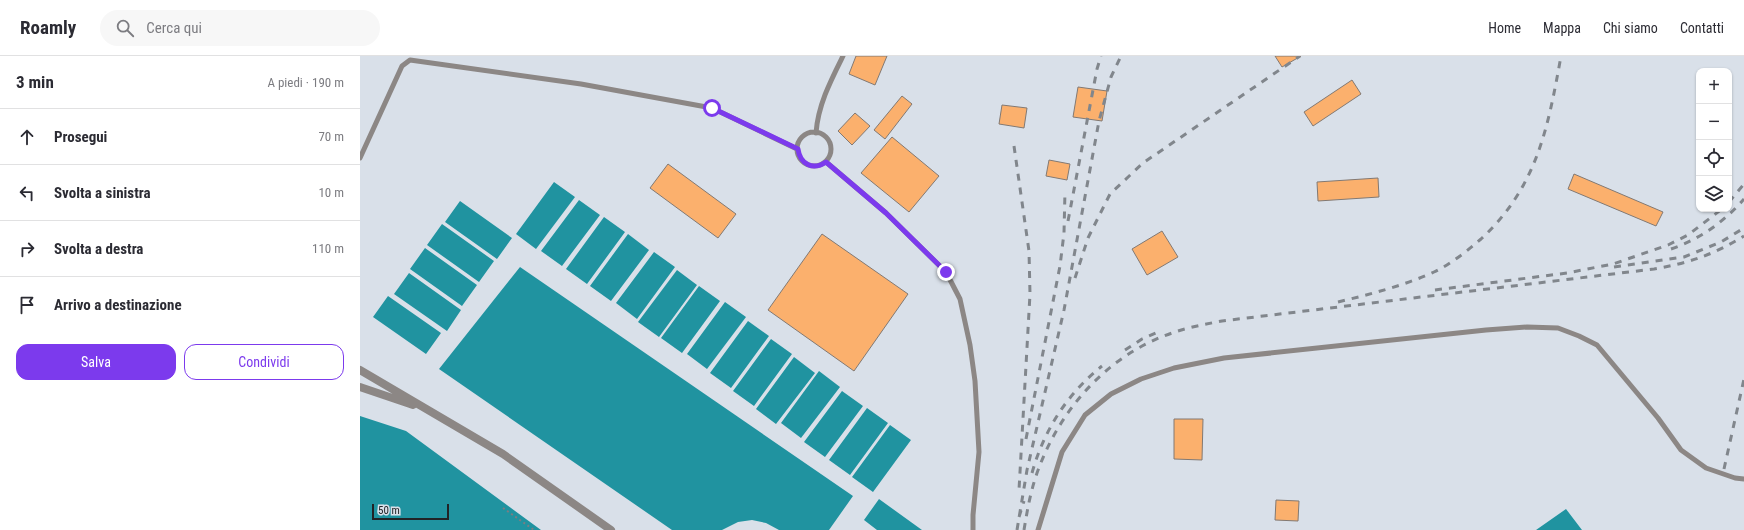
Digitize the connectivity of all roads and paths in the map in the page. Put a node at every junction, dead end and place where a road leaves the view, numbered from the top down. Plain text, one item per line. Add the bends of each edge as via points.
1 (843, 56) edge
2 (816, 133) junction
3 (798, 149) junction
4 (360, 158) edge
5 (826, 162) junction
6 (360, 370) edge
7 (360, 387) edge
8 (431, 411) junction
9 (1744, 479) edge
10 (503, 508) dead end
11 (514, 512) dead end
12 (512, 515) junction
13 (534, 530) edge
14 (611, 530) edge
15 (973, 530) edge
16 (1038, 530) edge

1 - 2 lane via 826,91 817,120
2 - 3 lane via 801,139
2 - 5 lane via 826,137 831,147
3 - 4 lane via 712,108 581,84 410,60 402,66
3 - 5 lane via 801,159 810,166
5 - 15 lane via 886,213 946,272 960,299 973,367 980,452
6 - 8 street
7 - 8 street
8 - 14 street via 503,454
9 - 16 lane via 1706,468 1681,450 1658,418 1597,345 1558,328 1527,327 1224,358 1174,368 1141,379 1111,394 1084,415 1062,452
10 - 12 path
11 - 12 path
12 - 13 path

